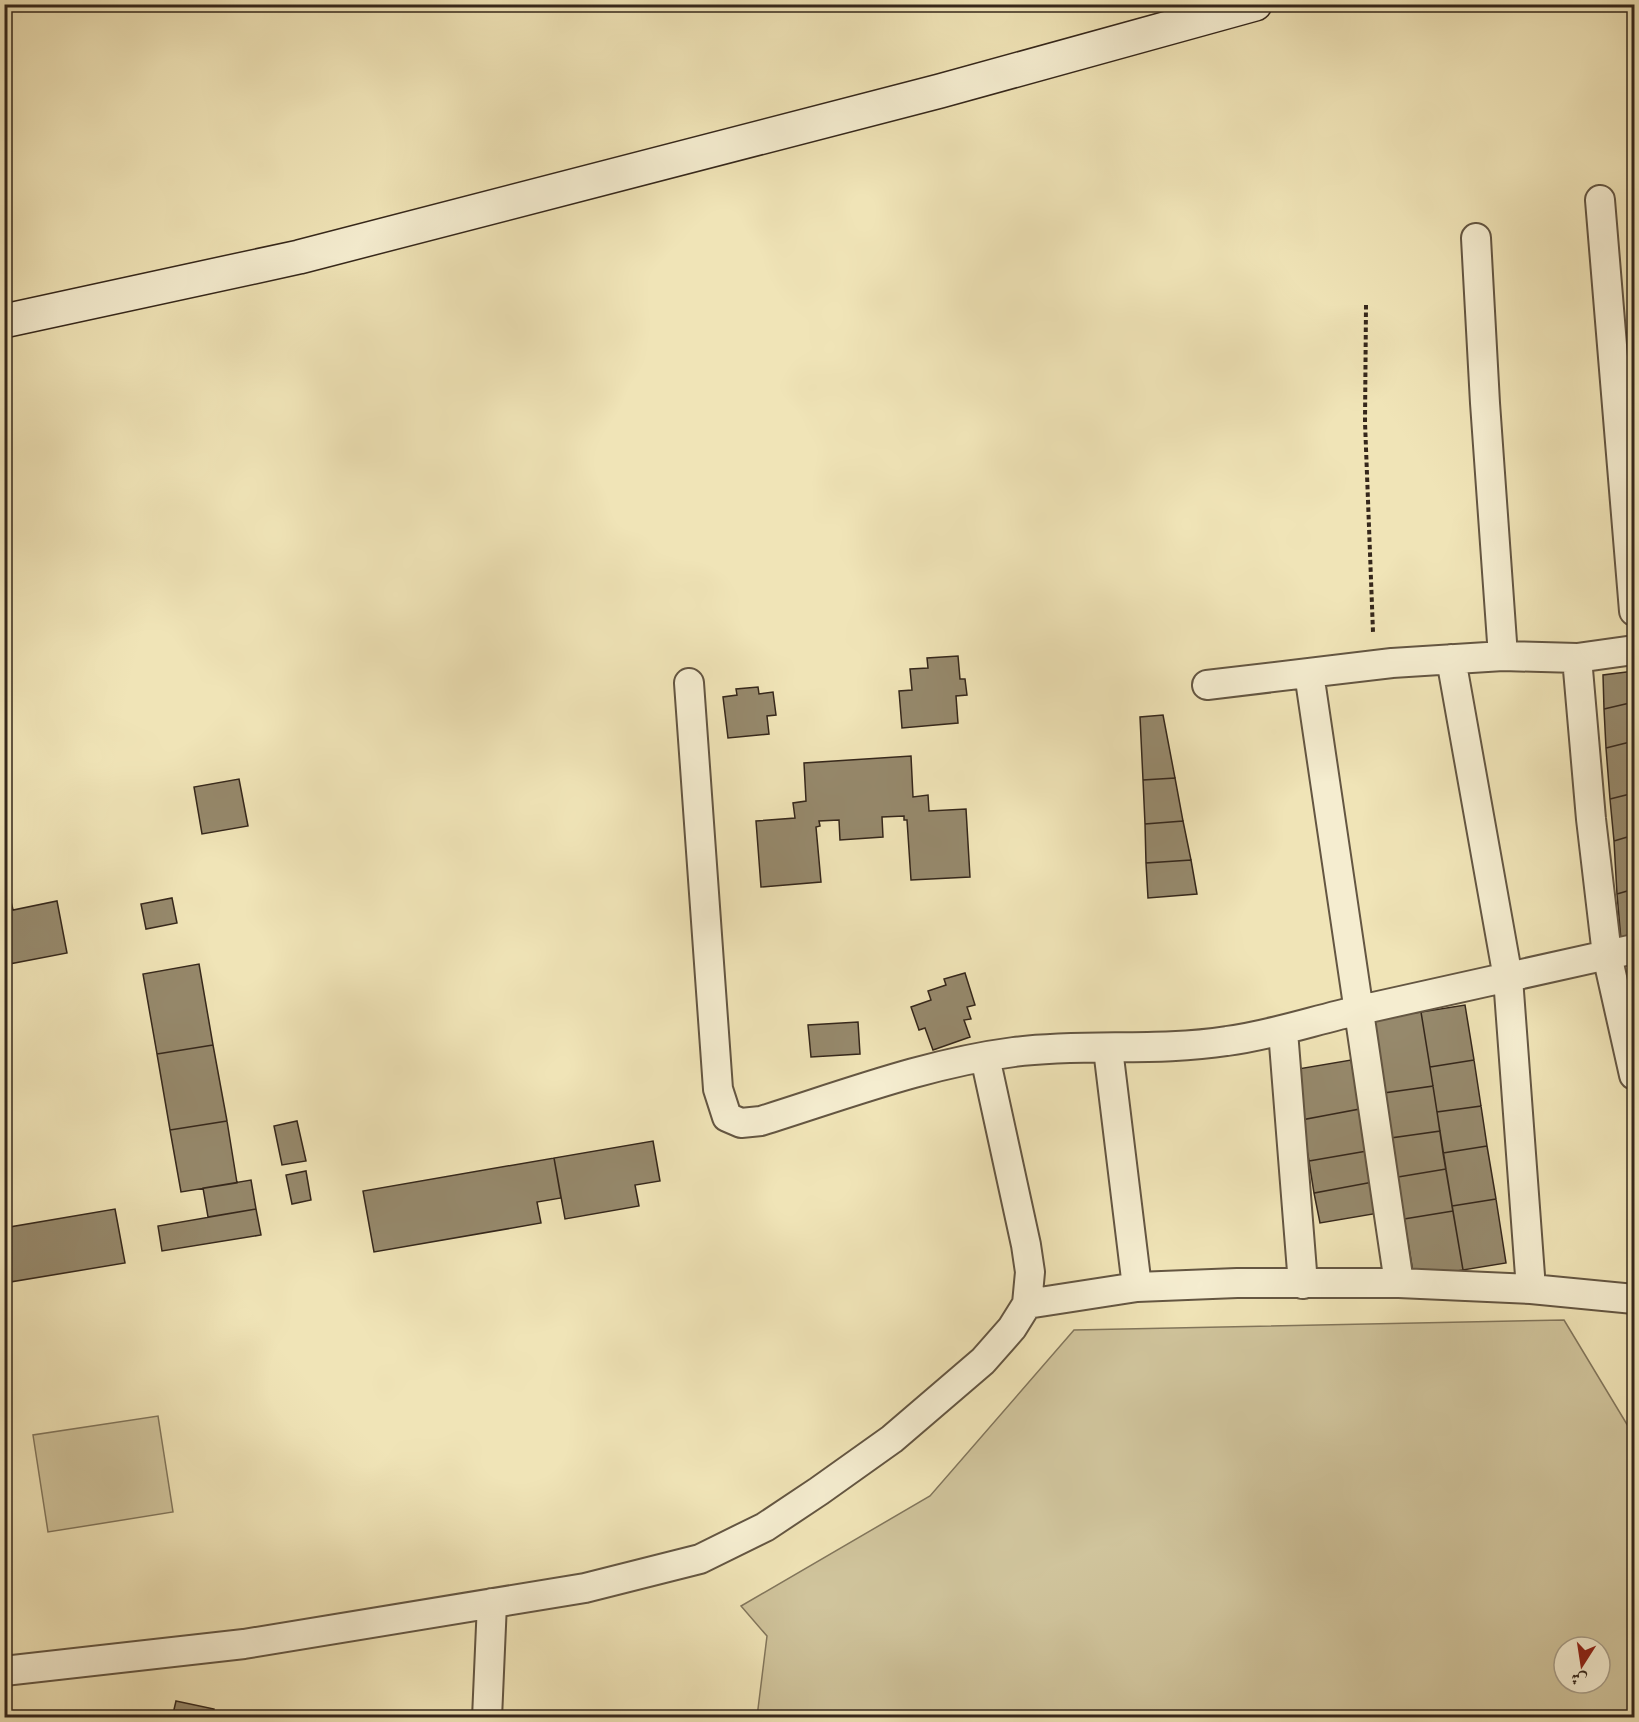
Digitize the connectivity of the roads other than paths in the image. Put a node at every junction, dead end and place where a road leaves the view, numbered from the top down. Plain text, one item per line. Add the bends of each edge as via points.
1 (1255, 4) edge
2 (1600, 200) dead end
3 (1476, 238) dead end
4 (4, 321) edge
5 (1635, 611) edge
6 (1635, 650) edge
7 (1503, 656) junction
8 (1577, 658) junction
9 (1451, 659) junction
10 (1309, 673) junction
11 (689, 683) dead end
12 (1207, 685) dead end
13 (1635, 949) edge
14 (1607, 955) junction
15 (1508, 978) junction
16 (1358, 1010) junction
17 (1283, 1031) junction
18 (1108, 1049) junction
19 (985, 1057) junction
20 (1635, 1075) edge
21 (1399, 1283) junction
22 (1303, 1284) junction
23 (1137, 1287) junction
24 (1531, 1289) junction
25 (1635, 1299) edge
26 (1027, 1304) junction
27 (492, 1603) junction
28 (4, 1671) edge
29 (487, 1718) edge

1 - 4 main road via 940,91 299,257
2 - 5 street
3 - 7 street
6 - 8 street
7 - 8 street
7 - 9 street
8 - 14 street
9 - 10 street
9 - 15 street
10 - 12 street
10 - 16 street
11 - 19 street via 718,1089 727,1117 741,1123 761,1122 886,1081
13 - 14 street
14 - 15 street
14 - 20 street
15 - 16 street
15 - 24 street
16 - 17 street
16 - 21 street
17 - 18 street via 1226,1042
17 - 22 street
18 - 19 street
18 - 23 street
19 - 26 street via 1018,1197 1030,1272
21 - 22 street
21 - 24 street
22 - 23 street
23 - 26 street
24 - 25 street
26 - 27 street via 983,1361 892,1439 765,1527 700,1559 585,1588
27 - 28 street via 244,1644
27 - 29 street

